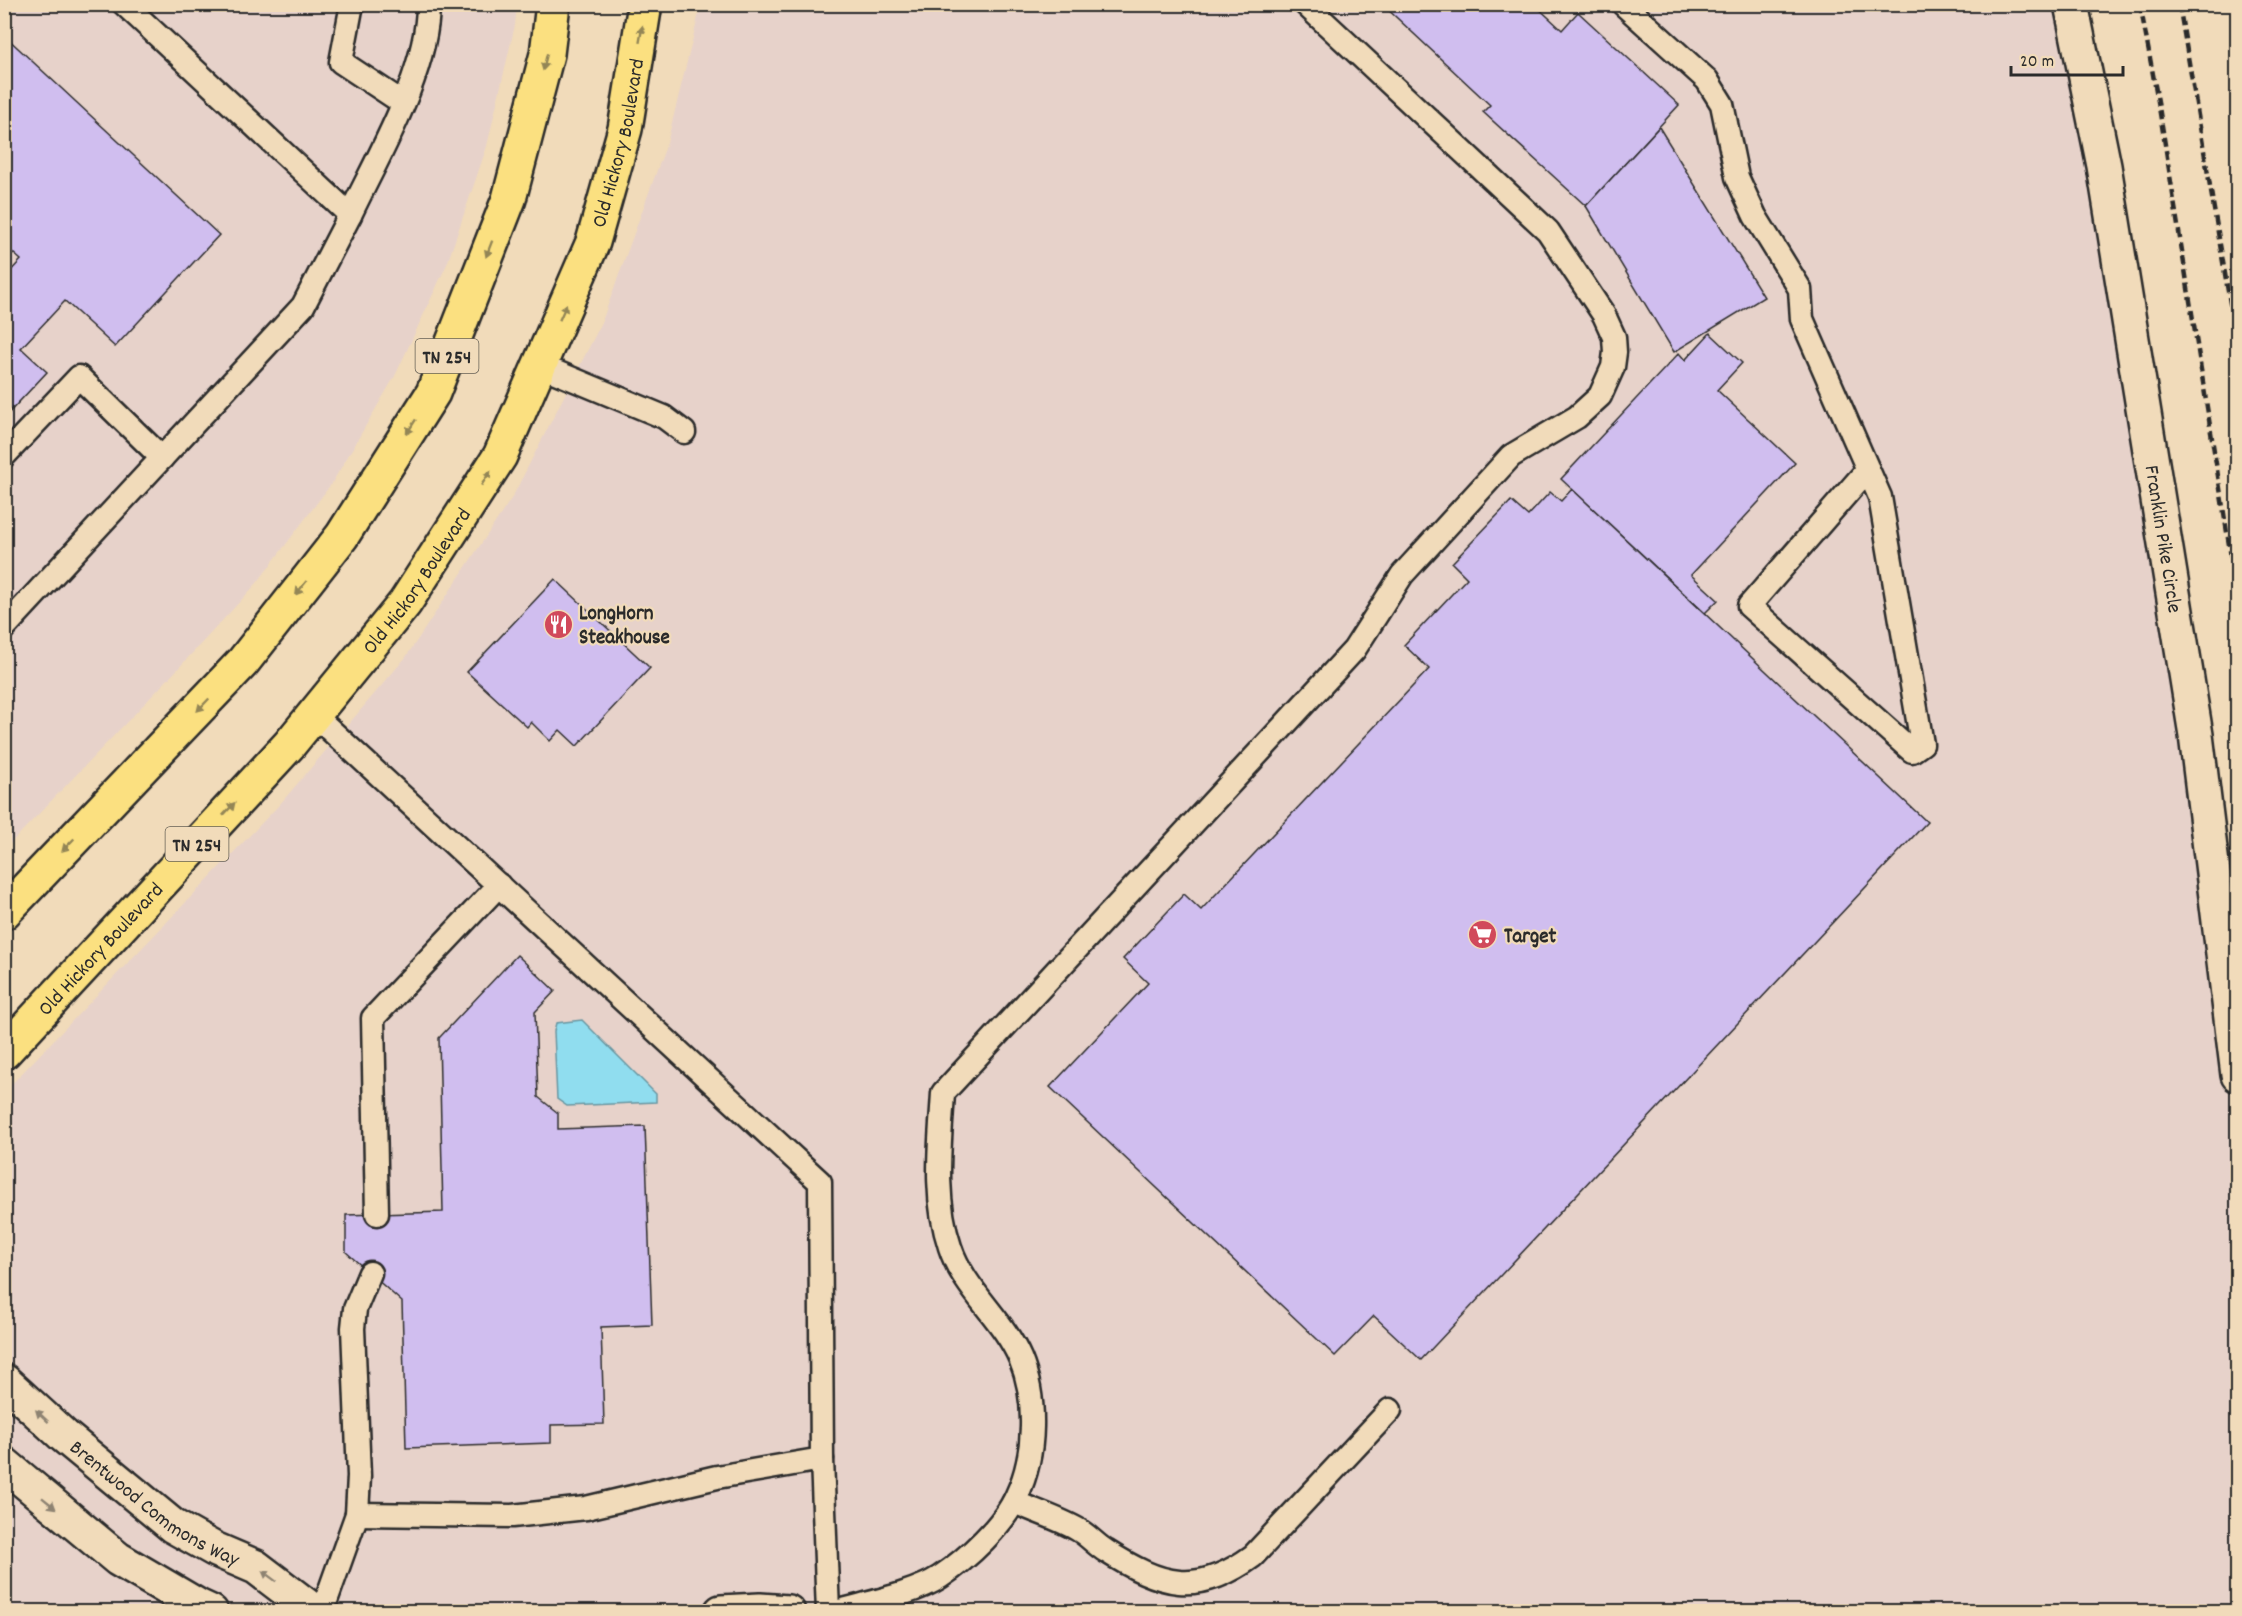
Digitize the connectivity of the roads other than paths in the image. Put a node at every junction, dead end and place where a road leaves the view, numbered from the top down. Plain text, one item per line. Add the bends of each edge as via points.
1 (124, 4) edge
2 (352, 4) edge
3 (428, 4) edge
4 (553, 4) edge
5 (645, 4) edge
6 (1305, 4) edge
7 (1623, 4) edge
8 (2071, 4) edge
9 (403, 104) junction
10 (350, 215) junction
11 (539, 365) junction
12 (684, 432) dead end
13 (4, 456) edge
14 (162, 458) junction
15 (1868, 469) junction
16 (4, 628) edge
17 (313, 714) junction
18 (499, 885) junction
19 (4, 912) edge
20 (4, 1052) edge
21 (2238, 1075) edge
22 (377, 1214) dead end
23 (370, 1273) dead end
24 (4, 1381) edge
25 (1390, 1410) dead end
26 (822, 1459) junction
27 (4, 1464) edge
28 (1014, 1502) junction
29 (357, 1514) junction
30 (211, 1611) edge
31 (315, 1611) edge
32 (321, 1611) edge
33 (721, 1611) edge
34 (789, 1611) edge
35 (828, 1611) edge
36 (836, 1611) edge

1 - 10 lane
2 - 9 lane via 341,62
3 - 9 lane via 419,62
4 -> 19 main road, TN 254 via 547,54 509,199 433,393 342,536 243,662
11 -> 5 main road, Old Hickory Boulevard / TN 254 via 593,242 625,129
6 - 28 lane via 1548,231 1604,315 1614,337 1615,352 1600,396 1577,417 1511,456 1402,575 1354,650 943,1093 938,1180 950,1247 971,1287 1012,1341 1028,1380 1031,1438 1024,1477
7 - 15 lane via 1707,80 1722,104 1737,177 1755,216 1800,289 1802,318
8 - 21 street, Franklin Pike Circle via 2104,166 2194,723
9 - 10 lane
10 - 14 lane via 303,306
11 - 12 lane via 664,417
17 -> 11 main road, Old Hickory Boulevard / TN 254 via 405,603 500,456
13 - 14 lane via 78,377
14 - 16 lane
15 - 15 lane via 1880,497 1922,744 1912,751 1749,606
17 - 18 lane
20 -> 17 main road, Old Hickory Boulevard / TN 254
18 - 22 lane via 373,1018
18 - 26 lane via 820,1182
23 - 29 lane via 355,1309 353,1328
31 -> 24 street, Brentwood Commons Way via 256,1567 173,1526
25 - 28 lane via 1253,1556 1214,1578 1188,1583 1166,1581 1137,1570 1078,1530
26 - 29 lane via 717,1477 586,1508 512,1516
26 - 35 lane
27 -> 30 street via 118,1559
28 - 36 lane via 988,1536 939,1578 919,1588
29 - 32 lane
33 - 34 street

